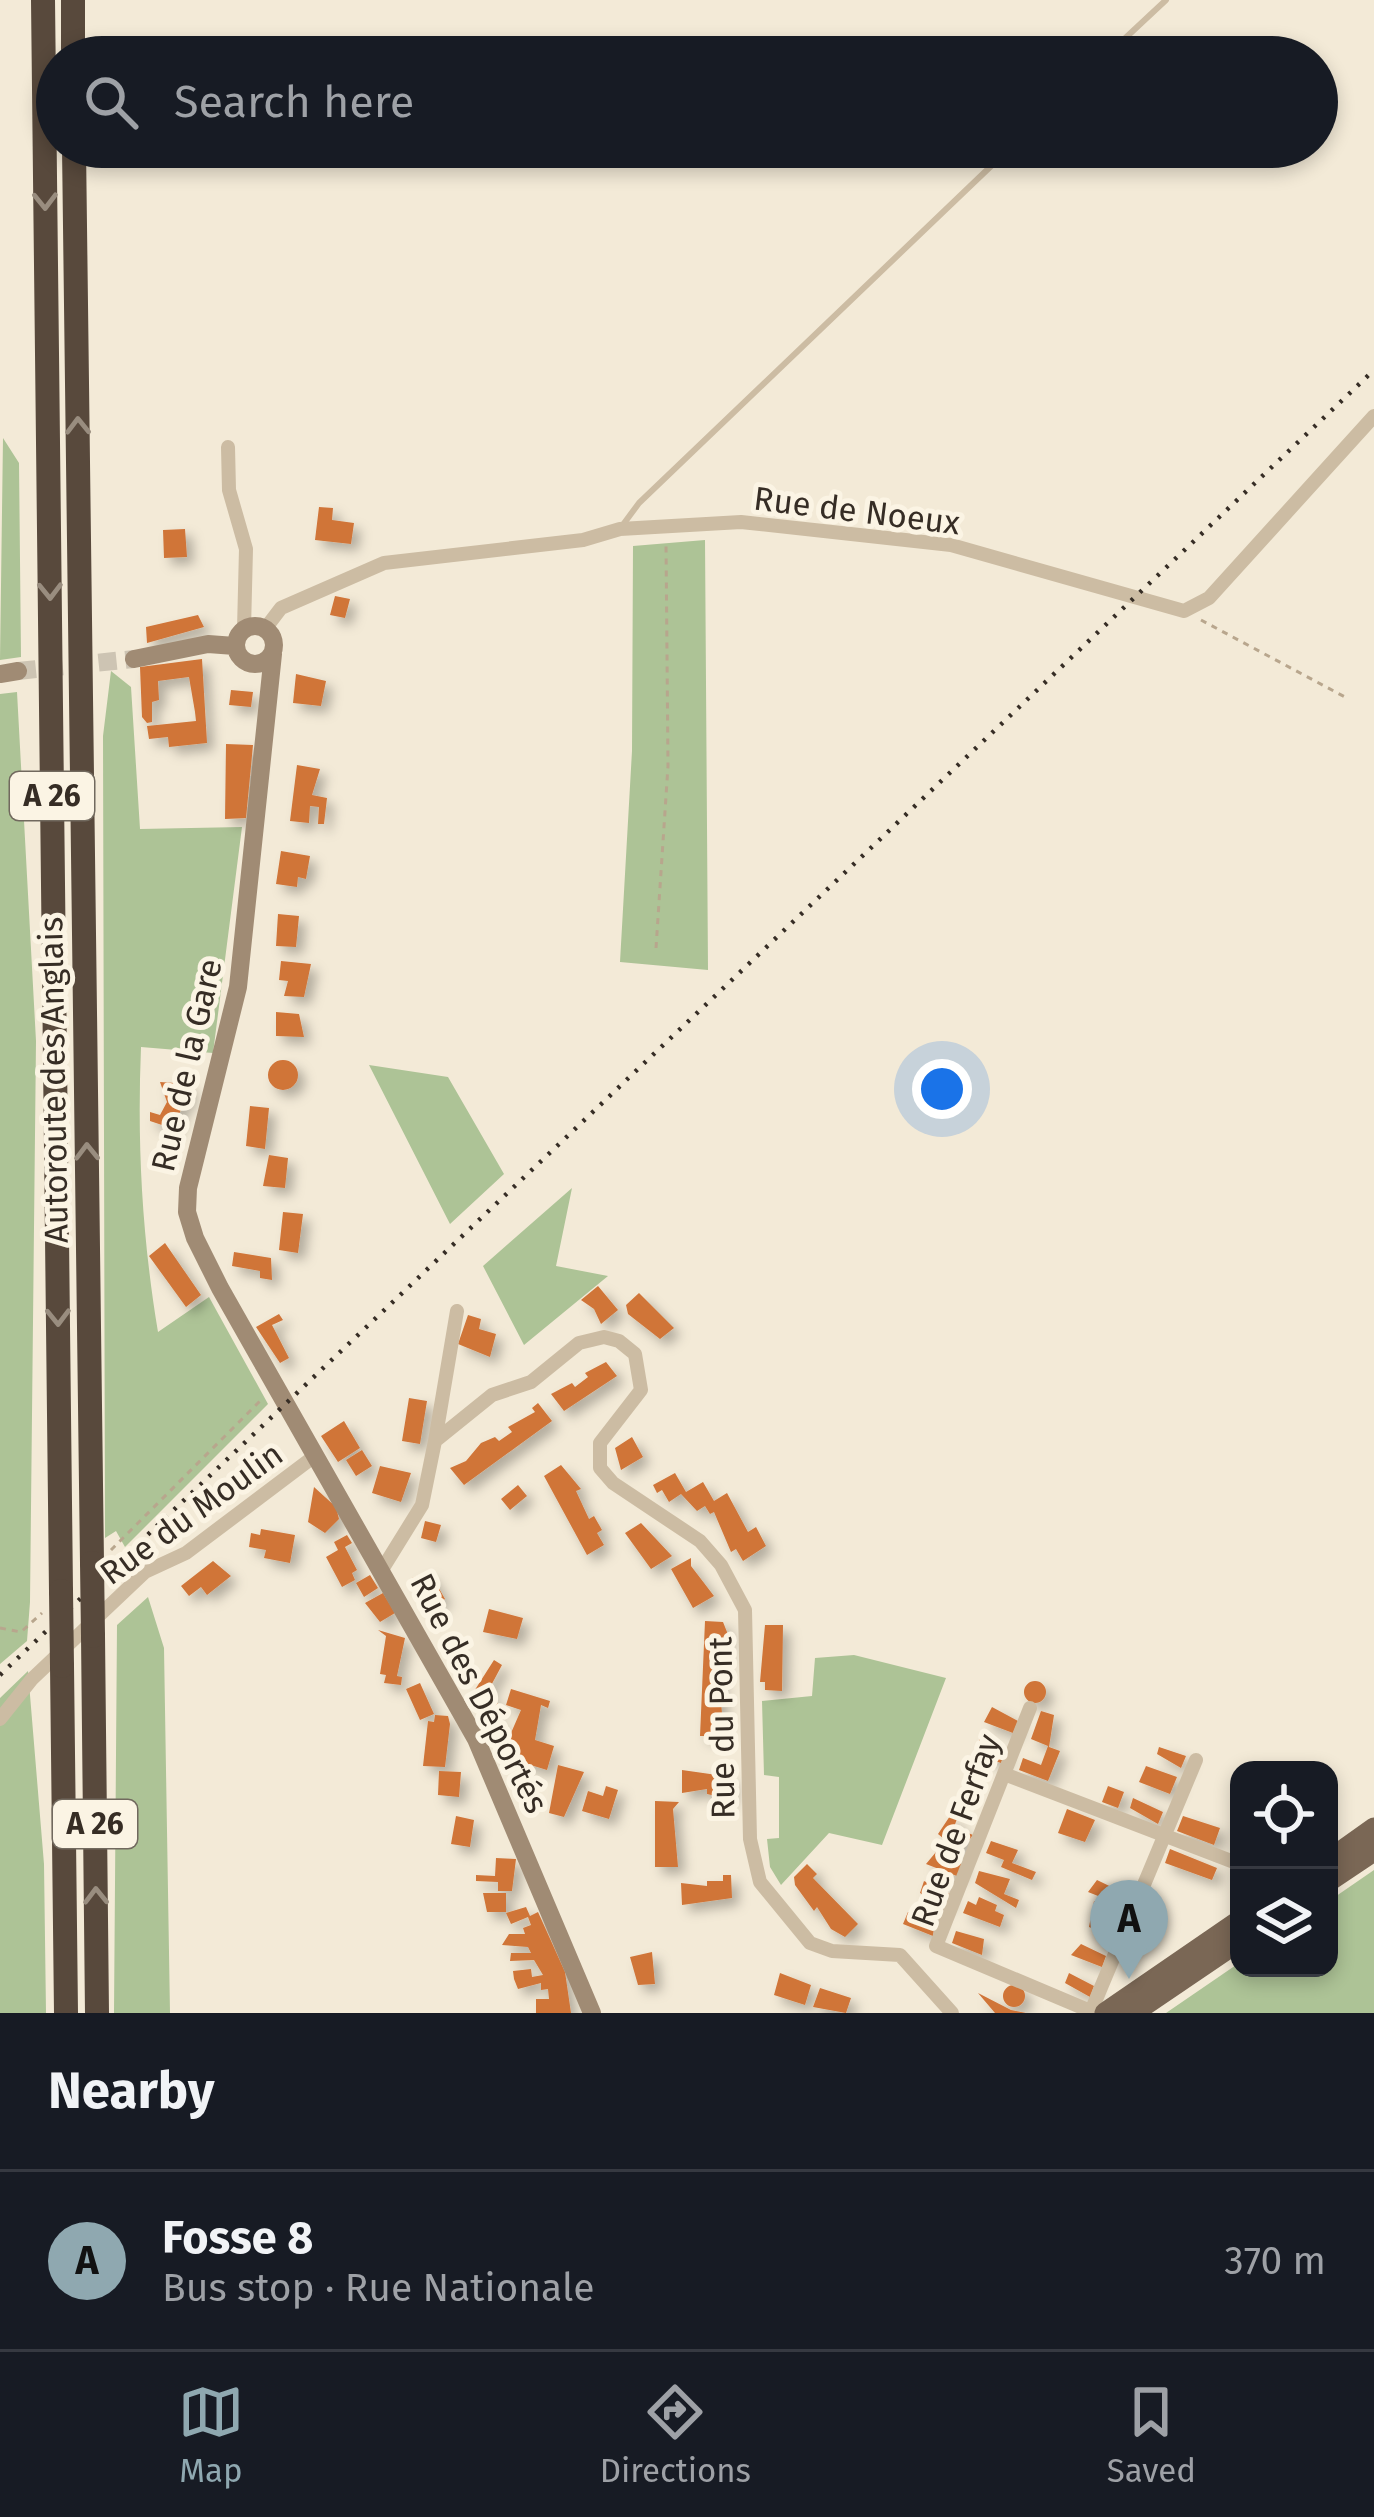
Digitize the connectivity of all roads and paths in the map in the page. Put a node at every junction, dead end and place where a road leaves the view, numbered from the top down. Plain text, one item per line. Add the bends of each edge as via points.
1 (43, 0) edge
2 (73, 0) edge
3 (1166, 0) edge
4 (43, 36) edge
5 (73, 36) edge
6 (1128, 36) edge
7 (44, 168) edge
8 (74, 168) edge
9 (989, 168) edge
10 (1374, 416) edge
11 (228, 447) dead end
12 (620, 529) junction
13 (664, 529) junction
14 (1192, 609) junction
15 (266, 629) junction
16 (240, 638) junction
17 (273, 654) junction
18 (134, 658) tunnel mouth
19 (248, 664) junction
20 (1345, 697) dead end
21 (269, 706) junction
22 (656, 948) dead end
23 (457, 1310) dead end
24 (275, 1386) junction
25 (290, 1412) joint
26 (435, 1442) junction
27 (316, 1455) junction
28 (100, 1558) junction
29 (383, 1568) junction
30 (52, 1601) junction
31 (0, 1628) edge
32 (1030, 1708) dead end
33 (0, 1719) edge
34 (1196, 1760) dead end
35 (1004, 1774) junction
36 (1374, 1828) edge
37 (1164, 1838) junction
38 (1374, 1851) edge
39 (1338, 1854) edge
40 (1230, 1861) edge
41 (1338, 1875) edge
42 (1230, 1927) edge
43 (1230, 1947) edge
44 (1098, 2012) edge
45 (66, 2013) edge
46 (97, 2013) edge
47 (592, 2013) edge
48 (952, 2013) edge
49 (1133, 2013) edge

1 -> 4 highway, Autoroute des Anglais / A 26
2 - 5 highway
3 - 6 lane
7 -> 30 highway, Autoroute des Anglais / A 26
28 -> 8 highway, Autoroute des Anglais / A 26
9 - 12 lane
10 - 14 street
11 - 16 street via 229,490 246,549
12 - 13 street, Rue de Noeux
12 - 15 street, Rue de Noeux via 384,563 280,608
13 - 14 street, Rue de Noeux via 754,523 951,545
13 - 22 path via 668,766
14 - 20 path via 1236,642
15 - 16 street
15 - 17 street
16 - 18 street
16 - 19 street
17 - 19 street
17 - 21 street, Rue de la Gare
19 - 21 street
21 - 24 street, Rue de la Gare via 238,987 187,1212
23 - 26 street
24 - 25 street, Rue de la Gare
24 - 28 path
25 - 27 street, Rue des Déportés
26 - 29 street via 422,1505
26 - 48 street, Rue du Pont via 492,1395 531,1382 579,1343 612,1338 635,1354 641,1390 600,1443 600,1468 700,1541 745,1610 750,1839 760,1882 810,1943 900,1955
27 - 29 street, Rue des Déportés
27 - 33 street, Rue du Moulin via 186,1552 145,1572
46 -> 28 highway, Autoroute des Anglais / A 26, bridge via 92,1636
29 - 47 street, Rue des Déportés via 476,1739
30 - 31 path via 21,1631
30 - 45 highway, Autoroute des Anglais / A 26, bridge via 62,1666
32 - 35 street, Rue de Ferfay
34 - 37 street
35 - 37 street
35 - 44 street, Rue de Ferfay via 936,1946
36 - 39 main road
37 - 40 street
37 - 44 street
38 - 41 main road
42 - 44 main road
43 - 49 main road

